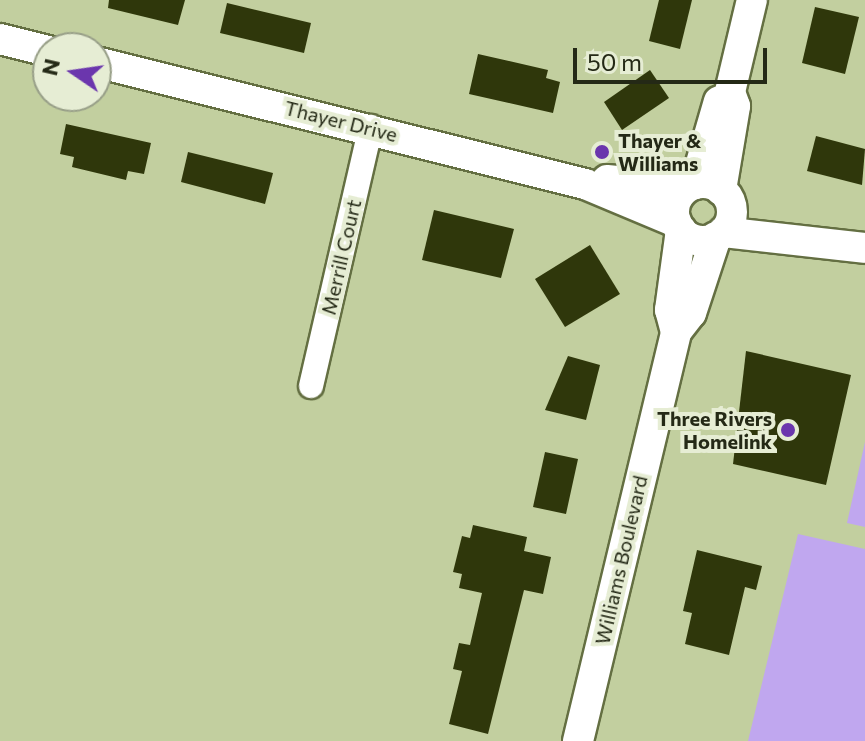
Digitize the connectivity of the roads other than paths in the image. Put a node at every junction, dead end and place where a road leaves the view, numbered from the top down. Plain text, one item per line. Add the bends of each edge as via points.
1 (752, 0) edge
2 (0, 39) edge
3 (32, 47) edge
4 (112, 66) edge
5 (371, 127) junction
6 (585, 184) junction
7 (708, 191) junction
8 (678, 226) junction
9 (719, 235) junction
10 (827, 239) junction
11 (865, 248) edge
12 (676, 332) junction
13 (311, 386) dead end
14 (578, 741) edge

1 - 7 street via 730,92 718,102
2 - 3 street
4 - 5 street, Thayer Drive
5 - 6 street, Thayer Drive
5 - 13 street, Merrill Court
6 - 7 street, Thayer Drive
6 - 8 street, Thayer Drive
7 - 8 street, Williams Boulevard via 675,203
7 - 9 street, Williams Boulevard
7 - 10 street, Thayer Drive via 818,227
8 - 9 street, Thayer Drive via 697,240
8 - 12 street, Williams Boulevard via 670,310
9 - 10 street, Thayer Drive
9 - 12 street, Williams Boulevard via 691,313
10 - 11 street, Thayer Drive
12 - 14 street, Williams Boulevard

